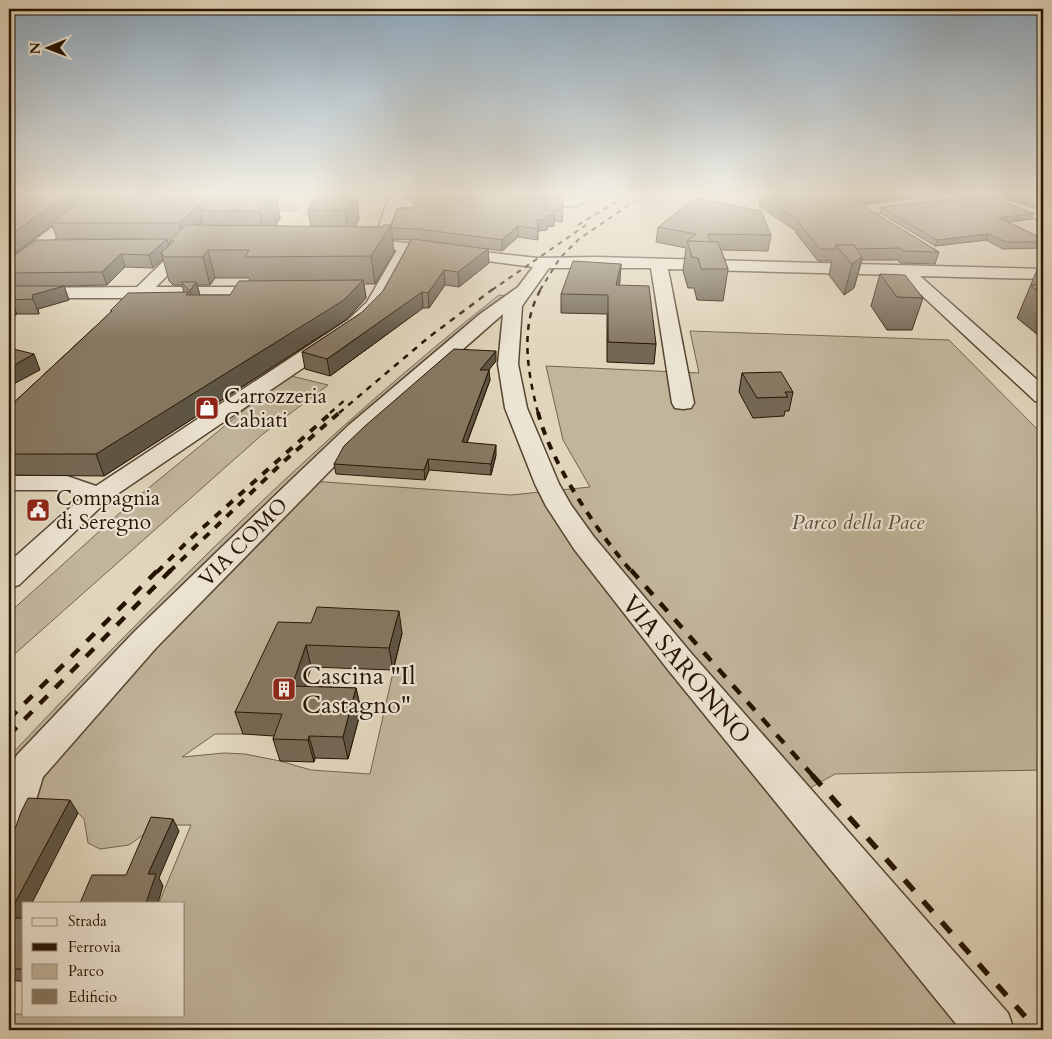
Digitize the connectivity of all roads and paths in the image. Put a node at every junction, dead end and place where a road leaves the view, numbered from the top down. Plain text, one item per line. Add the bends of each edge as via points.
1 (42, 242) edge
2 (194, 242) edge
3 (211, 245) edge
4 (344, 245) edge
5 (380, 245) joint
6 (37, 246) junction
7 (66, 246) edge
8 (172, 246) edge
9 (191, 246) junction
10 (407, 246) junction
11 (943, 258) dead end
12 (544, 263) junction
13 (659, 265) junction
14 (9, 267) edge
15 (905, 271) junction
16 (958, 272) junction
17 (1043, 274) edge
18 (523, 276) junction
19 (359, 291) edge
20 (382, 291) junction
21 (142, 292) junction
22 (280, 292) edge
23 (9, 293) edge
24 (121, 313) edge
25 (1043, 396) edge
26 (683, 402) dead end
27 (9, 483) edge
28 (98, 496) junction
29 (9, 578) edge
30 (9, 829) edge
31 (991, 1030) edge

1 - 6 street
2 - 9 street
3 - 9 street
4 - 5 street
5 - 10 street
6 - 7 street
6 - 14 street
8 - 9 street
9 - 21 street
10 - 18 street
10 - 20 street
11 - 16 street
12 - 13 street
12 - 18 street, VIA SARONNO
12 - 18 street
13 - 15 street
13 - 26 street
15 - 16 street
15 - 25 street
16 - 17 street
18 - 30 street, VIA COMO via 486,318 291,493 125,661 30,766 21,784
18 - 31 street, VIA SARONNO via 510,325 510,383 523,426 559,506 584,543 680,662
19 - 20 street
20 - 28 street via 355,324
21 - 22 street
21 - 23 street
21 - 24 street
27 - 28 street via 67,483
28 - 29 street

